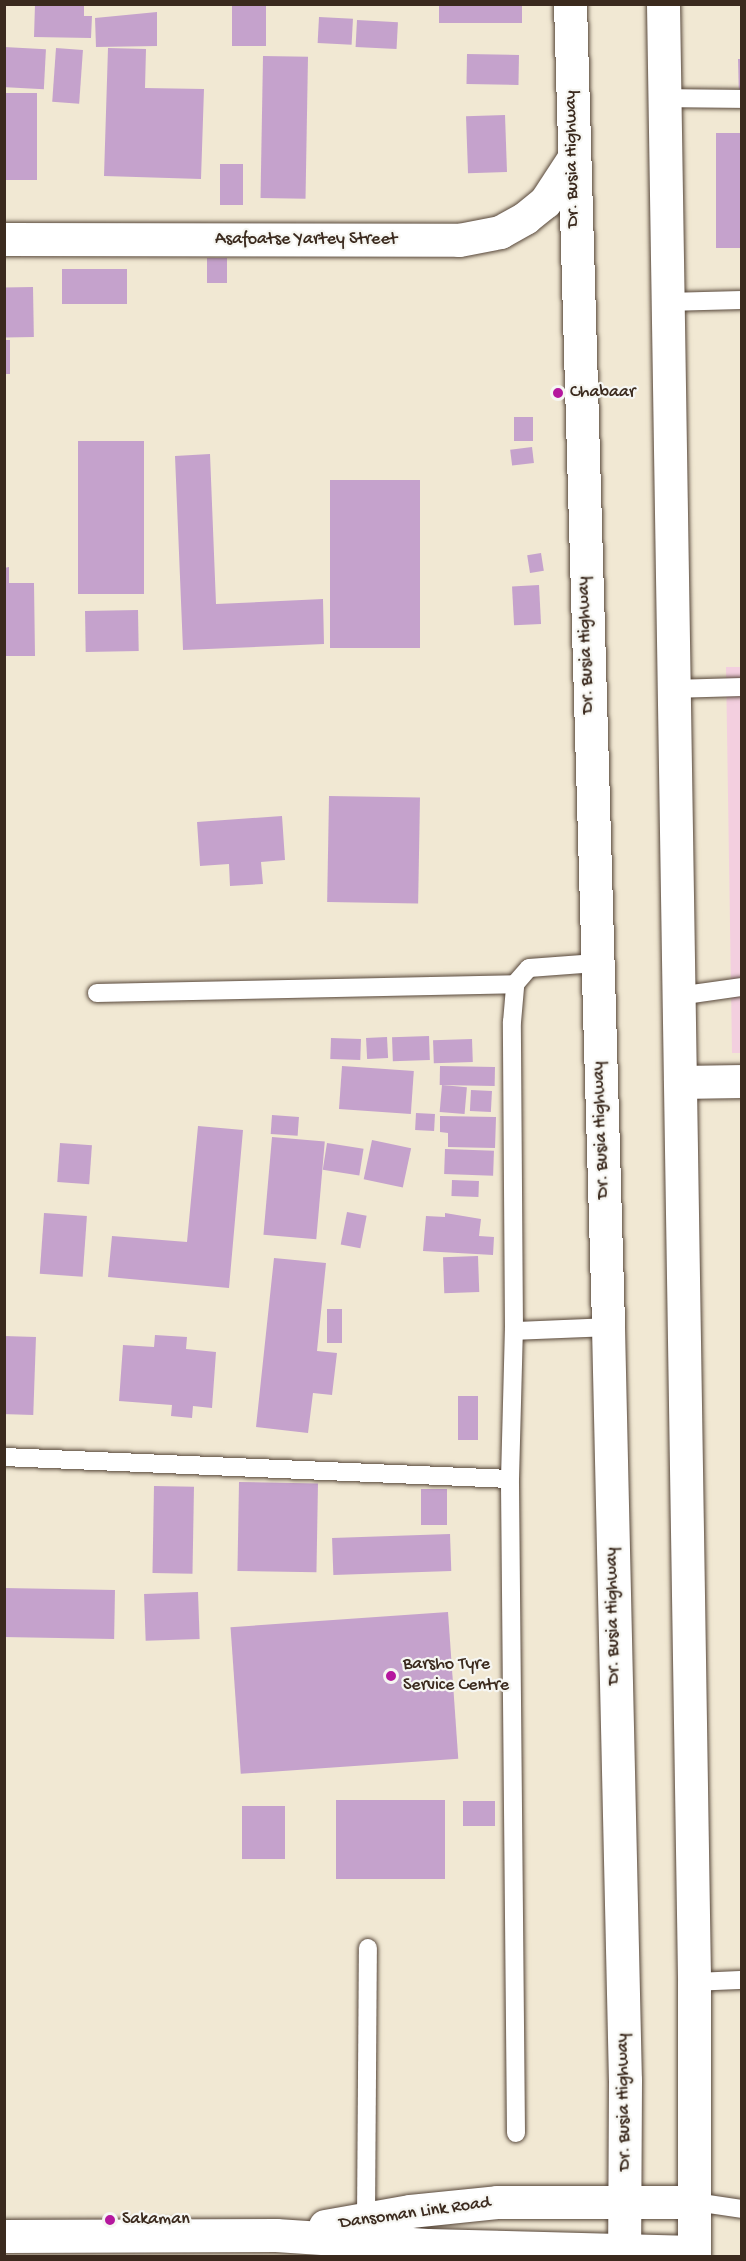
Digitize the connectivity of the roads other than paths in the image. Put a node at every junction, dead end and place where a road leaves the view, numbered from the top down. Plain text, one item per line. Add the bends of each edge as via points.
1 (570, 4) edge
2 (663, 4) edge
3 (664, 98) junction
4 (741, 99) edge
5 (573, 159) junction
6 (4, 239) edge
7 (741, 300) edge
8 (666, 302) junction
9 (741, 687) edge
10 (671, 689) junction
11 (596, 963) junction
12 (515, 984) junction
13 (741, 987) edge
14 (97, 993) dead end
15 (678, 996) junction
16 (741, 1081) edge
17 (680, 1083) junction
18 (608, 1327) junction
19 (514, 1331) junction
20 (4, 1457) edge
21 (510, 1479) junction
22 (368, 1948) dead end
23 (741, 1980) edge
24 (694, 1982) junction
25 (516, 2133) dead end
26 (626, 2202) junction
27 (695, 2202) junction
28 (741, 2209) edge
29 (366, 2219) junction
30 (276, 2235) junction
31 (4, 2236) edge
32 (624, 2254) edge
33 (694, 2254) edge

1 - 5 main road, Dr. Busia Highway
2 - 3 main road
3 - 4 lane
3 - 8 main road
5 - 6 main road, Asafoatse Yartey Street via 545,202 525,218 500,232 459,240
5 - 11 main road, Dr. Busia Highway
7 - 8 lane
8 - 10 main road
9 - 10 lane
10 - 15 main road
11 - 12 lane via 529,968
11 - 18 main road, Dr. Busia Highway
12 - 14 lane
12 - 19 lane
13 - 15 lane
15 - 17 main road
16 - 17 main road
17 - 24 main road
18 - 19 lane
18 - 26 main road, Dr. Busia Highway
19 - 21 lane
20 - 21 lane
21 - 25 lane
22 - 29 lane
23 - 24 lane
24 - 27 main road
26 - 27 main road, Dansoman Link Road
26 - 29 main road, Dansoman Link Road via 497,2202
26 - 32 main road, Dr. Busia Highway
27 - 28 lane
27 - 33 main road
29 - 30 main road, Dansoman Link Road
30 - 31 main road, Dansoman Link Road
30 - 32 main road, Dansoman Link Road
32 - 33 main road, Dansoman Link Road

